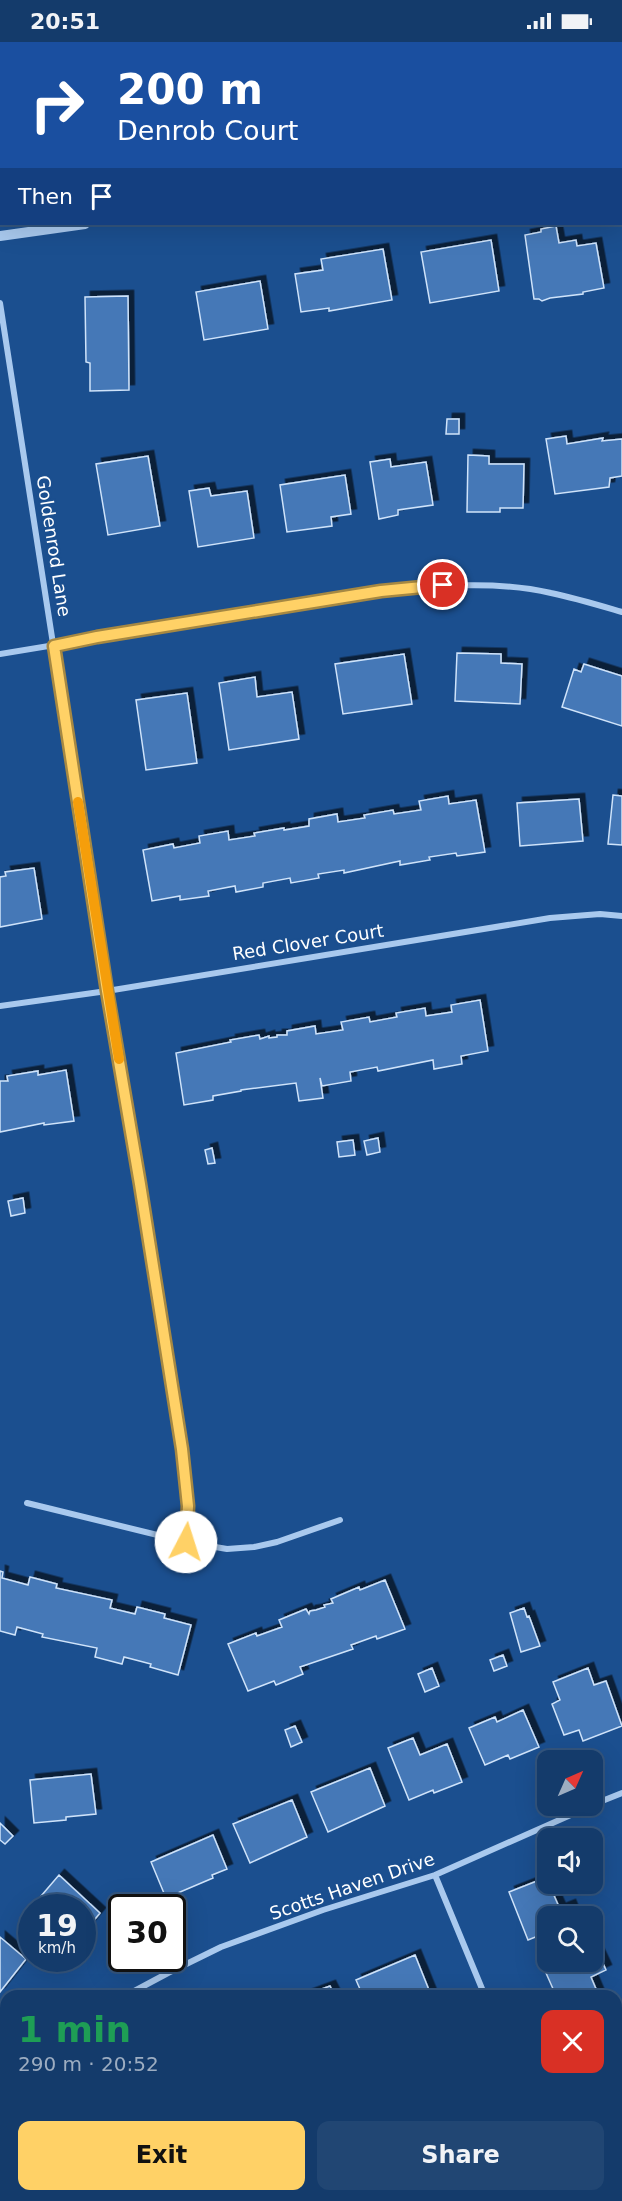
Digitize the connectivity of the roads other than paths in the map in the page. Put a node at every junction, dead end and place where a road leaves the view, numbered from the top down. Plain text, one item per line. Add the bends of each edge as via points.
1 (78, 225) edge
2 (0, 236) edge
3 (0, 303) edge
4 (622, 612) edge
5 (54, 646) junction
6 (0, 654) edge
7 (622, 916) edge
8 (107, 991) junction
9 (0, 1006) edge
10 (27, 1503) dead end
11 (340, 1520) dead end
12 (186, 1542) junction
13 (622, 1793) edge
14 (603, 1801) edge
15 (569, 1816) edge
16 (435, 1875) junction
17 (136, 1990) edge
18 (483, 1990) edge

1 - 2 street
3 - 5 street, Goldenrod Lane
4 - 5 street via 549,592 443,585 381,591
5 - 6 street
5 - 8 street, Goldenrod Lane
7 - 8 street, Red Clover Court via 550,918
8 - 9 street, Red Clover Court
8 - 12 street, Goldenrod Lane via 182,1449 188,1506
10 - 12 street
11 - 12 street via 254,1547 227,1549
13 - 14 street, Scotts Haven Drive
15 - 16 street, Scotts Haven Drive
16 - 17 street, Scotts Haven Drive via 221,1947
16 - 18 street

